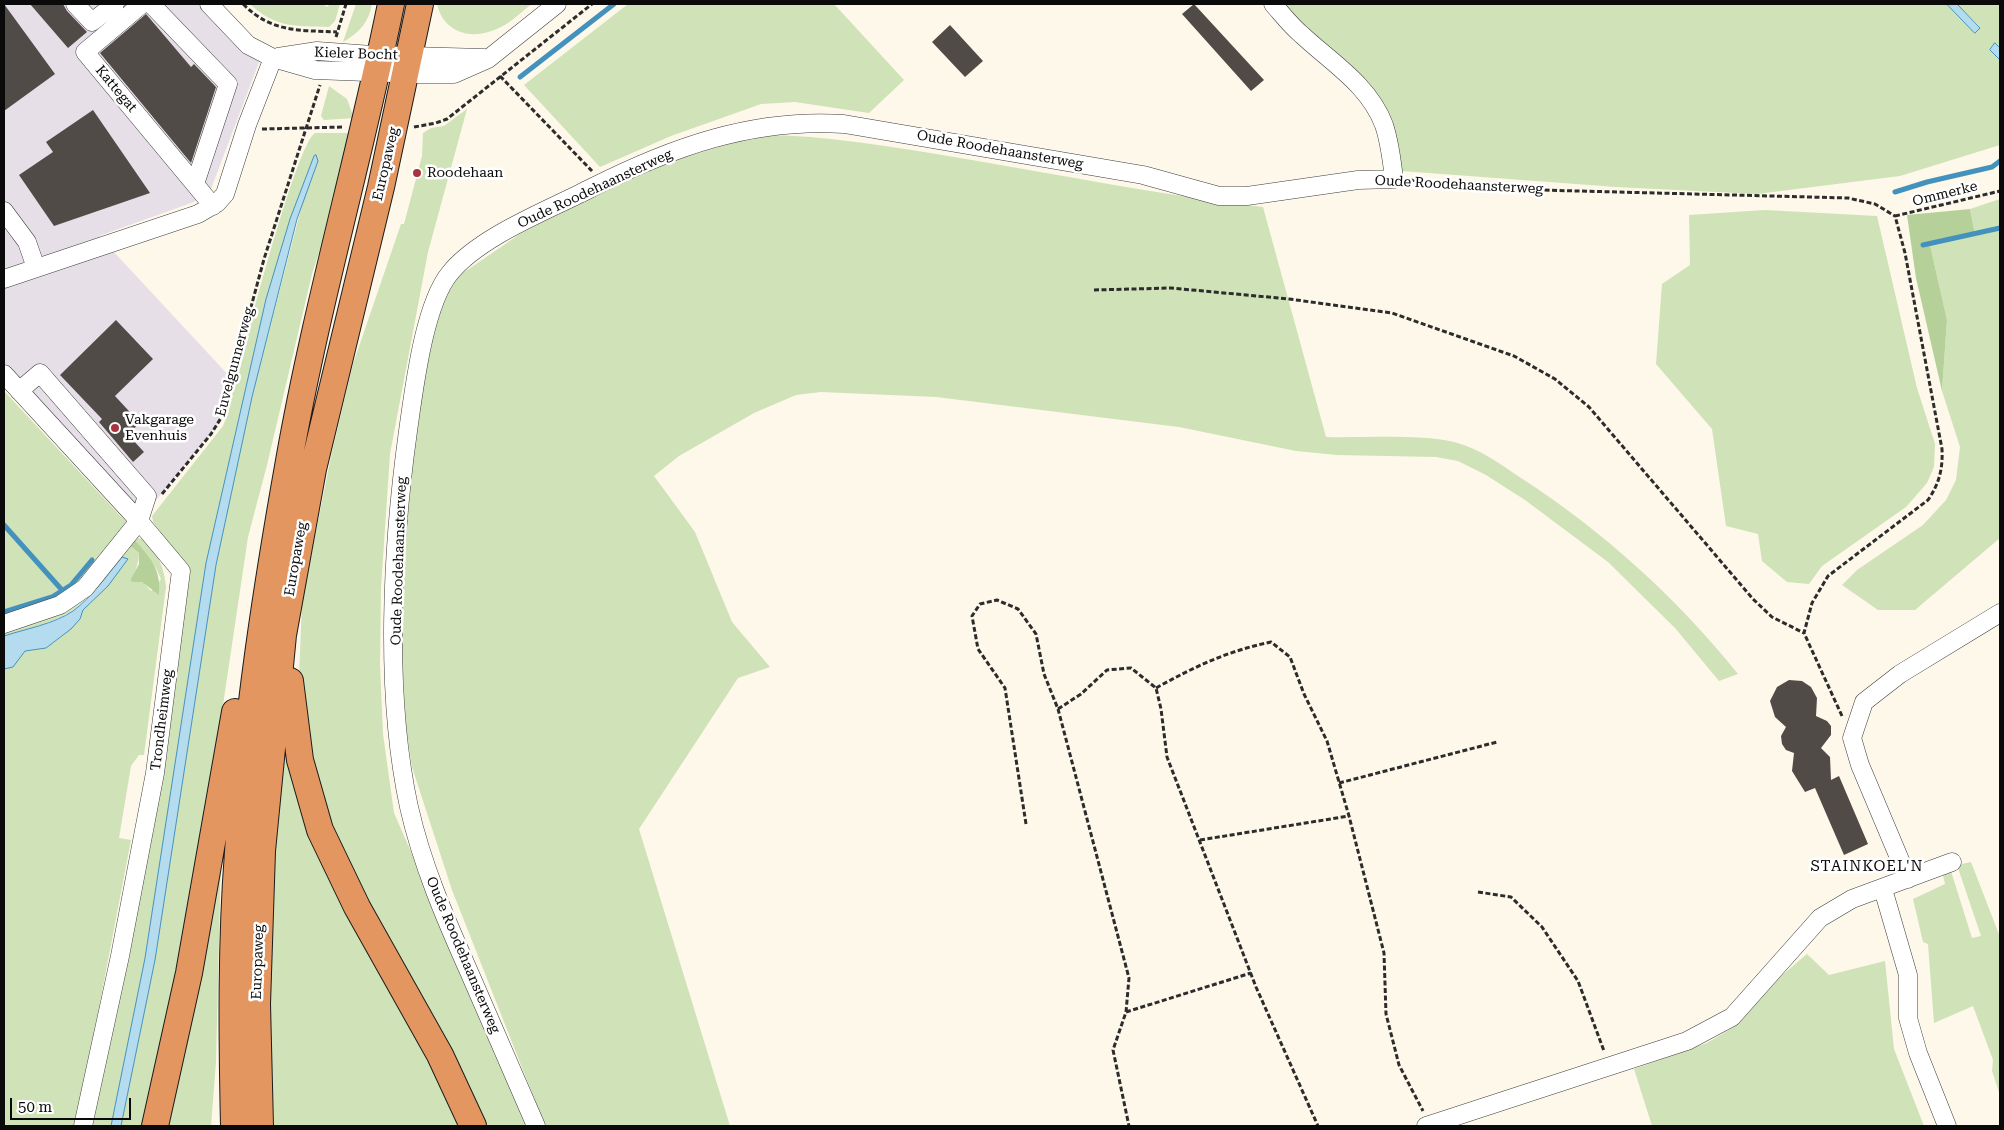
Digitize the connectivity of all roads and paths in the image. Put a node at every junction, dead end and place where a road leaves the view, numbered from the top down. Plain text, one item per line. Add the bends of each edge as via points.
1 (75, 4) edge
2 (115, 4) edge
3 (142, 4) edge
4 (152, 4) edge
5 (209, 4) edge
6 (243, 4) edge
7 (391, 4) edge
8 (420, 4) edge
9 (557, 4) edge
10 (592, 4) edge
11 (1273, 4) edge
12 (337, 32) dead end
13 (273, 58) junction
14 (379, 64) junction
15 (408, 65) junction
16 (500, 76) junction
17 (247, 125) junction
18 (306, 127) junction
19 (394, 127) junction
20 (365, 128) junction
21 (1394, 179) junction
22 (602, 183) junction
23 (194, 184) junction
24 (2000, 191) edge
25 (213, 206) junction
26 (4, 211) edge
27 (1895, 216) junction
28 (36, 268) junction
29 (4, 279) edge
30 (1094, 290) dead end
31 (4, 374) edge
32 (19, 391) junction
33 (139, 521) junction
34 (270, 581) junction
35 (2000, 613) edge
36 (4, 624) edge
37 (1804, 634) junction
38 (283, 636) junction
39 (1156, 688) junction
40 (1058, 709) junction
41 (1852, 738) junction
42 (1497, 742) dead end
43 (1339, 783) junction
44 (1349, 816) junction
45 (1026, 824) dead end
46 (1200, 840) junction
47 (1952, 862) dead end
48 (1908, 879) junction
49 (1883, 888) junction
50 (1478, 892) dead end
51 (1251, 973) junction
52 (1126, 1012) junction
53 (1609, 1066) junction
54 (83, 1126) edge
55 (155, 1126) edge
56 (234, 1126) edge
57 (260, 1126) edge
58 (474, 1126) edge
59 (536, 1126) edge
60 (1129, 1126) edge
61 (1318, 1126) edge
62 (1428, 1126) edge
63 (1947, 1126) edge

1 - 2 street via 92,22
3 - 23 street, Kattegat via 85,52
4 - 23 street via 228,84
5 - 13 street, Kieler Bocht via 248,45
6 - 12 path, Kieler Bocht via 271,25 293,30
7 - 14 highway, Europaweg
8 - 15 highway, Europaweg
9 - 15 street, Kieler Bocht via 488,59 454,74
10 - 16 path
11 - 21 street via 1301,35 1336,62 1366,93 1384,124
13 - 14 street, Kieler Bocht via 314,70
13 - 17 street
14 - 15 street, Kieler Bocht
14 - 20 highway, Europaweg
15 - 19 highway, Europaweg
16 - 19 path via 442,121 421,127
16 - 22 path
17 - 18 path via 265,129
17 - 25 street via 225,194
18 - 20 path
18 - 33 path, Euvelgunnerweg via 243,330 221,418
19 - 38 highway, Europaweg via 313,469
20 - 34 highway, Europaweg via 309,363
21 - 22 street, Oude Roodehaansterweg via 1358,180 1247,196 1219,196 1143,175 818,122 766,125 735,132 671,153
21 - 27 path, Oude Roodehaansterweg via 1502,189 1848,198 1875,204
22 - 59 street, Oude Roodehaansterweg via 497,236 462,260 443,282 430,310 412,408 397,535 396,708 409,807 449,926
23 - 25 street, Kattegat
24 - 27 path, Ommerke
25 - 28 street via 198,214
26 - 28 street via 27,242
27 - 37 path via 1906,254 1942,444 1942,470 1928,500 1828,576 1812,602
28 - 29 street
30 - 37 path via 1171,288 1392,313 1514,356 1555,379 1589,407 1753,599 1772,617
31 - 32 street, Trondheimweg
32 - 33 street, Trondheimweg
32 - 33 street via 40,372 147,496
33 - 36 street via 77,594 49,610
33 - 54 street, Trondheimweg via 181,571 155,773
34 - 55 highway via 240,680 189,973
34 - 56 highway, Europaweg via 250,719 238,852 232,1001
35 - 41 street via 1900,674 1864,702
37 - 41 path
38 - 57 highway, Europaweg via 262,851 257,1004
38 - 58 highway via 300,760 320,830 357,907 436,1047
39 - 40 path via 1131,668 1107,670 1081,694
39 - 43 path via 1200,664 1243,648 1271,642 1290,657 1327,742
39 - 46 path via 1167,757
40 - 45 path via 1044,674 1036,634 1027,621 1018,609 997,600 980,604 972,616 978,649 1005,688
40 - 52 path via 1129,978
41 - 48 street via 1860,765
42 - 43 path
43 - 44 path
44 - 46 path
44 - 62 path via 1384,953 1386,1014 1399,1065
46 - 51 path
47 - 48 street
48 - 49 street
49 - 53 street via 1852,899 1820,918 1732,1017 1687,1041
49 - 63 street via 1908,974 1908,1018
50 - 53 path via 1511,897 1542,927 1578,981
51 - 52 path
51 - 61 path
52 - 60 path via 1113,1050
53 - 62 street

